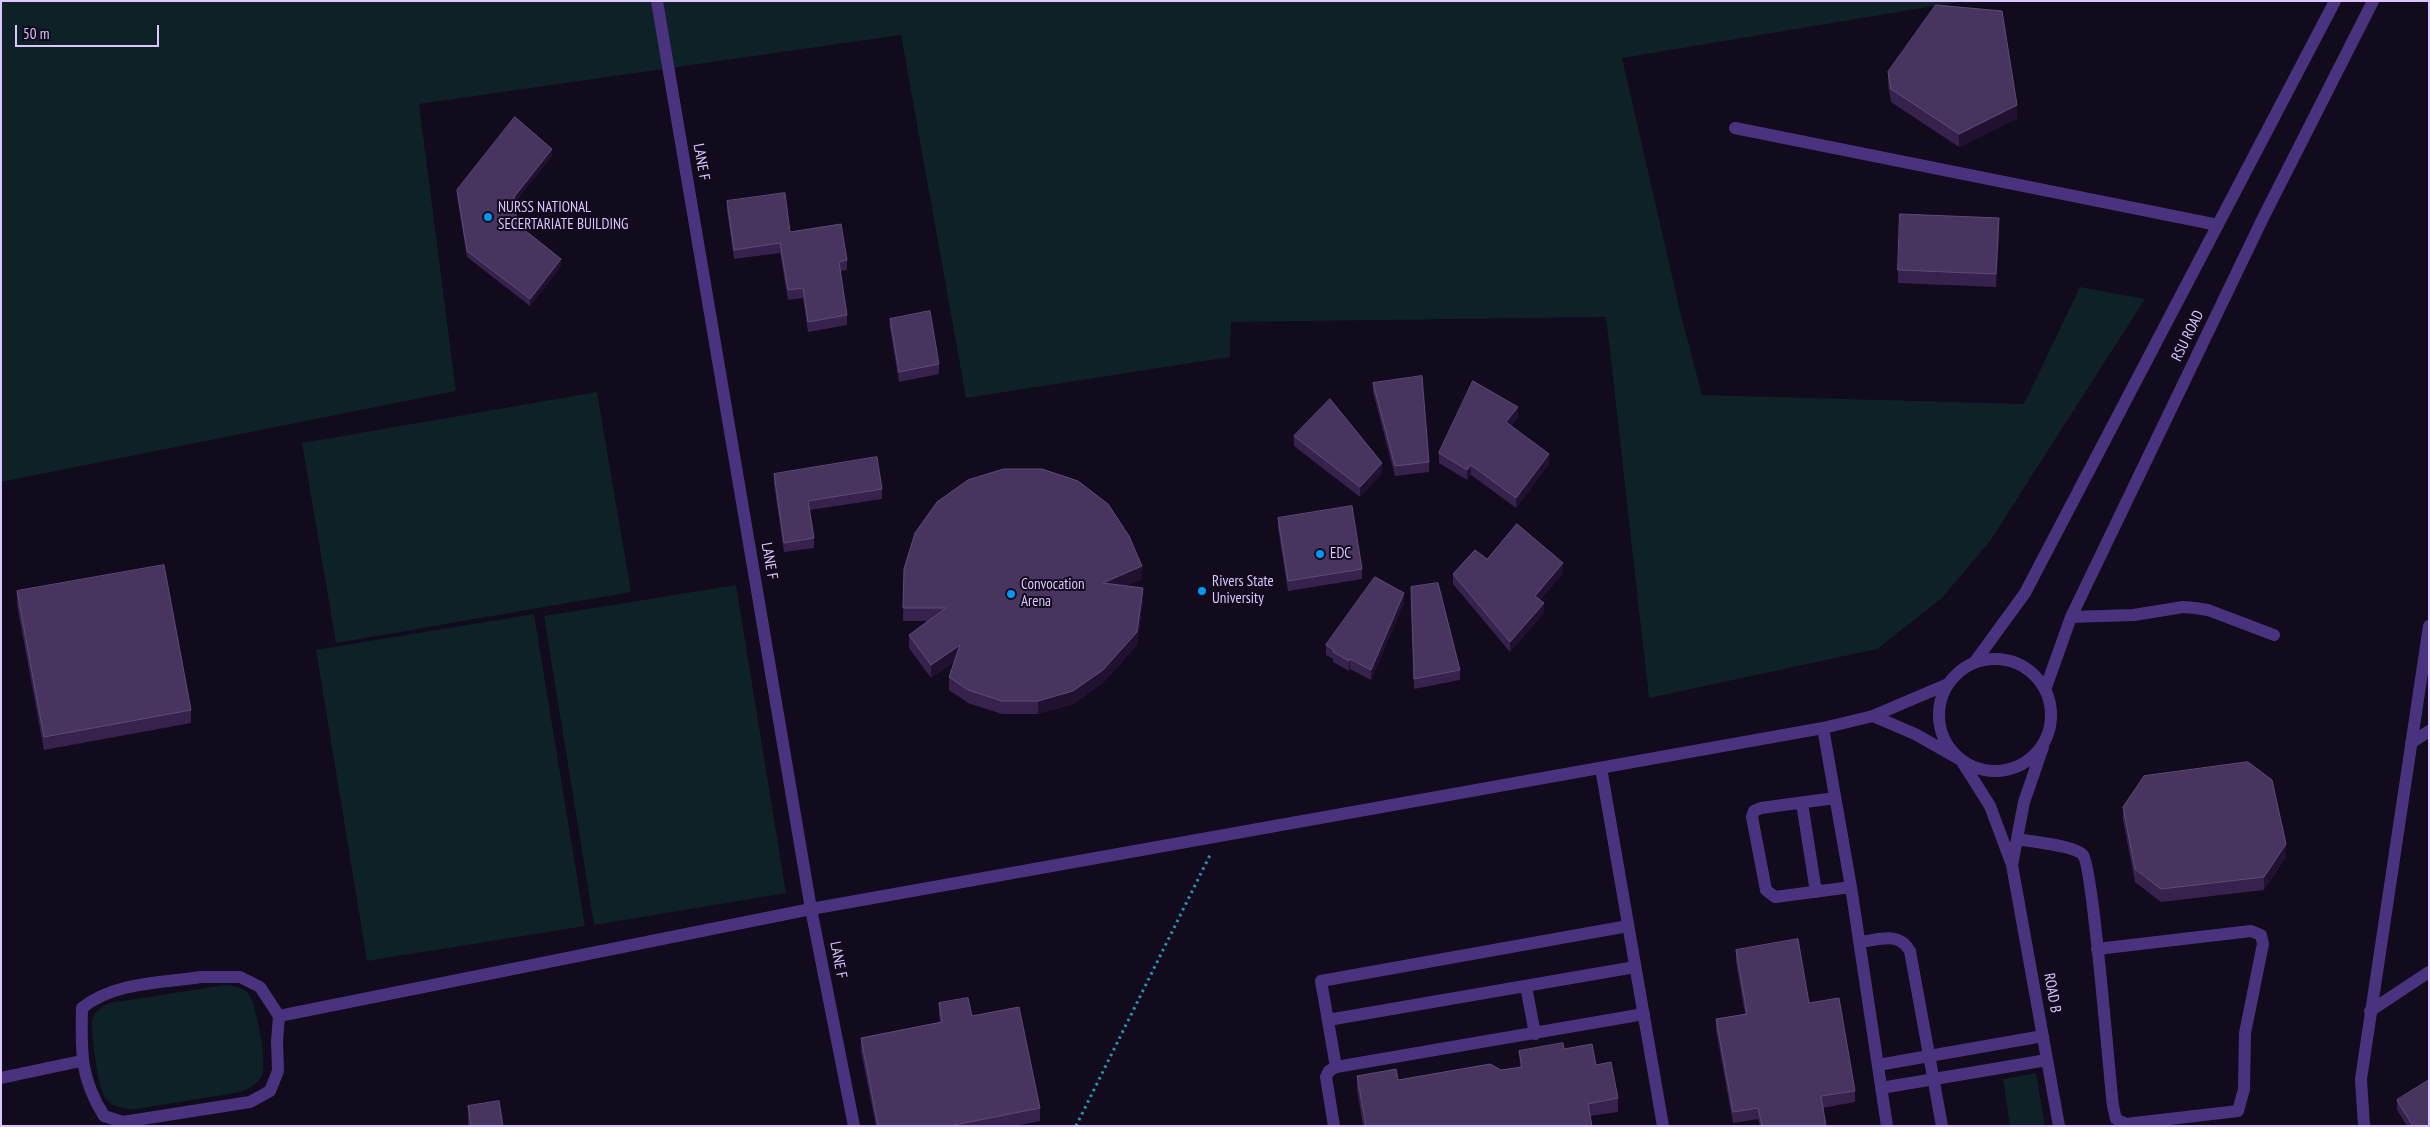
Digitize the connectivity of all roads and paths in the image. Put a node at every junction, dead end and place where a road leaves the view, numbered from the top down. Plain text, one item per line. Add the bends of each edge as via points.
1 (657, 1) edge
2 (2335, 1) edge
3 (2373, 1) edge
4 (1735, 128) dead end
5 (2218, 225) junction
6 (2071, 617) junction
7 (2429, 626) edge
8 (2274, 635) dead end
9 (1974, 663) junction
10 (1948, 684) junction
11 (2045, 690) junction
12 (1873, 716) junction
13 (1823, 728) junction
14 (2429, 731) edge
15 (2046, 739) junction
16 (2411, 743) junction
17 (1961, 760) junction
18 (1601, 768) junction
19 (1835, 798) junction
20 (1802, 803) junction
21 (1219, 836) junction
22 (2017, 839) junction
23 (2012, 866) junction
24 (1851, 887) junction
25 (1816, 892) junction
26 (811, 909) junction
27 (1628, 926) junction
28 (1859, 942) junction
29 (2096, 949) junction
30 (1635, 967) junction
31 (2429, 972) edge
32 (1526, 986) junction
33 (2370, 1011) junction
34 (1644, 1014) junction
35 (279, 1016) junction
36 (1328, 1020) junction
37 (1535, 1034) junction
38 (2043, 1036) junction
39 (1931, 1055) junction
40 (2047, 1060) junction
41 (81, 1061) junction
42 (1878, 1065) junction
43 (1336, 1067) junction
44 (1, 1078) edge
45 (1934, 1080) junction
46 (1881, 1088) junction
47 (854, 1126) edge
48 (1076, 1126) edge
49 (1334, 1126) edge
50 (1663, 1126) edge
51 (1887, 1126) edge
52 (1942, 1126) edge
53 (2060, 1126) edge
54 (2364, 1126) edge

1 - 26 street, LANE F
2 - 5 street, RSU ROAD
3 - 6 street, RSU ROAD via 2263,218
4 - 5 street
5 - 9 street, RSU ROAD via 2025,593
6 - 8 street via 2134,615 2183,607 2208,610
6 - 11 street, RSU ROAD
7 - 16 street
9 - 10 street
9 - 11 street via 2007,661 2022,667
10 - 12 street
10 - 17 street via 1938,716 1941,733
11 - 15 street via 2051,714
12 - 13 street
12 - 17 street via 1915,734
13 - 18 street
13 - 19 street
14 - 16 street
15 - 17 street via 2024,763 2008,770 1975,768
15 - 22 street via 2024,802
16 - 33 street
17 - 23 street via 1990,806
18 - 21 street
18 - 27 street
19 - 20 street
19 - 24 street
20 - 25 street
20 - 25 street via 1761,808 1754,811 1752,817 1769,894 1775,897
21 - 26 street
21 - 48 path
22 - 23 street
22 - 29 street via 2076,850 2084,856
23 - 38 street, ROAD B
24 - 25 street
24 - 28 street
26 - 35 street
26 - 47 street, LANE F
27 - 30 street
27 - 36 street via 1321,981
28 - 39 street via 1897,938 1908,946
28 - 42 street
29 - 29 street via 2116,1119 2126,1124 2238,1111 2244,1089 2245,1034 2263,944 2261,935 2251,931
30 - 32 street
30 - 34 street
31 - 33 street
32 - 36 street
32 - 37 street
33 - 54 street via 2361,1079
34 - 37 street
34 - 50 street
35 - 41 street via 260,987 240,977 201,977 116,990 95,998 82,1008
35 - 41 street via 278,1071 270,1090 250,1102 124,1122 104,1116 92,1097
36 - 43 street
37 - 43 street
38 - 39 street
38 - 40 street, ROAD B
39 - 42 street
39 - 45 street
40 - 45 street
40 - 53 street, ROAD B
41 - 44 street
42 - 46 street
43 - 49 street via 1326,1077
45 - 46 street
45 - 52 street
46 - 51 street

